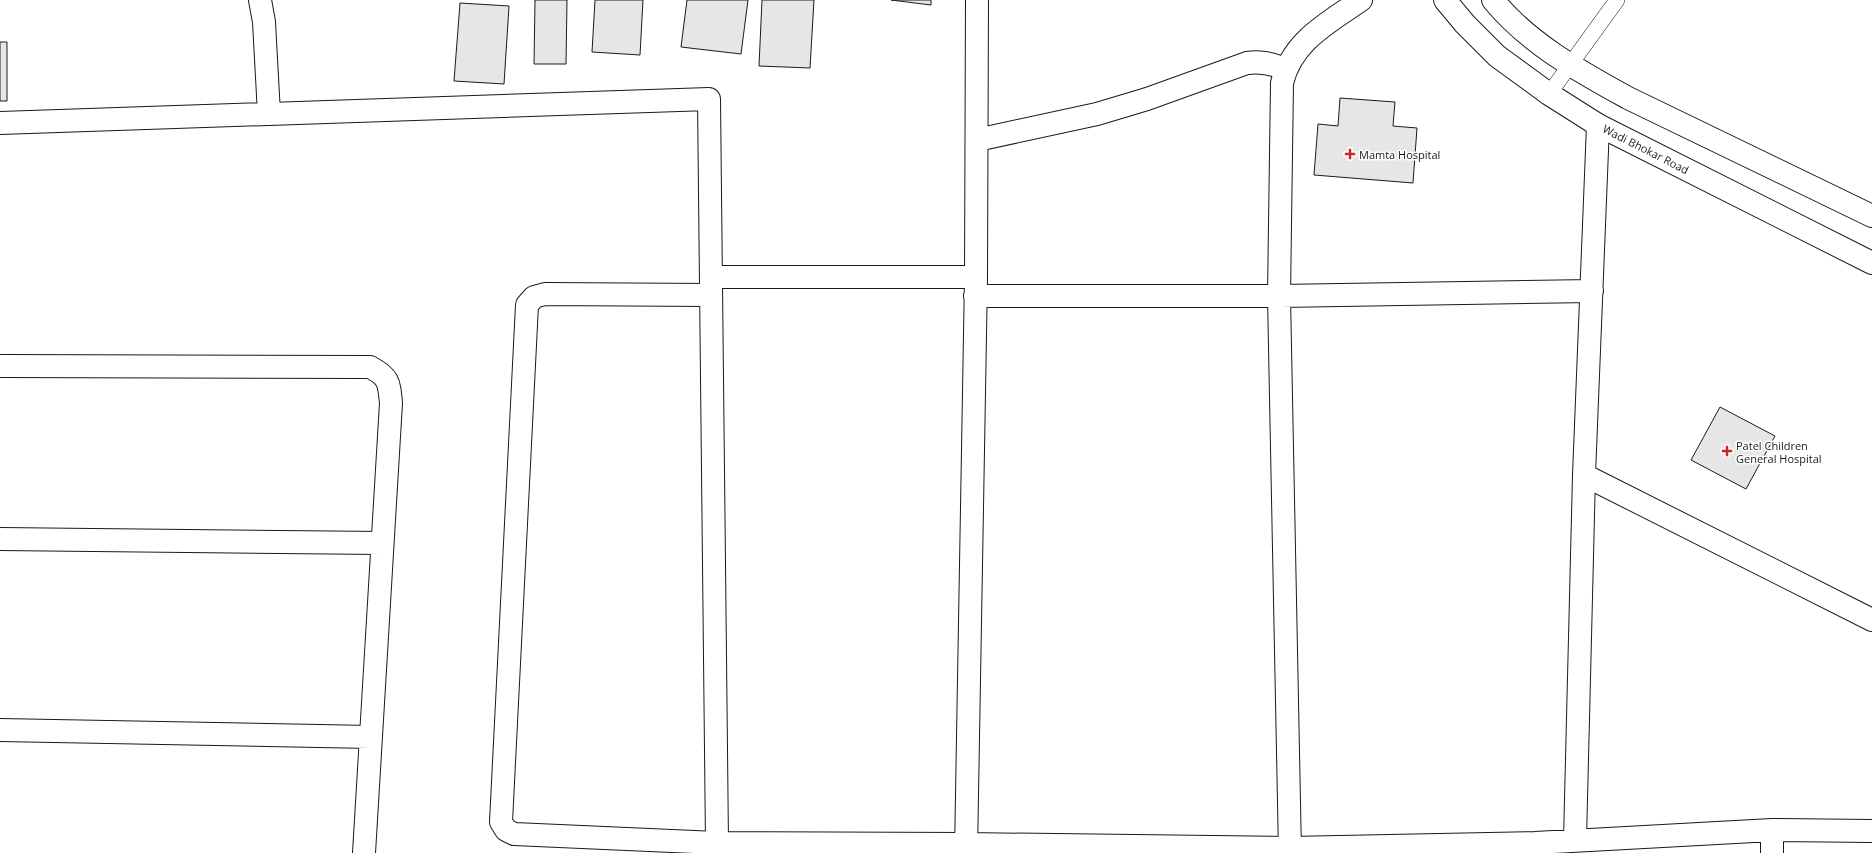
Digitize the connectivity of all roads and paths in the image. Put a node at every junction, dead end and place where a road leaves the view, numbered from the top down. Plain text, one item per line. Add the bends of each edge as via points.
1 (260, 0) edge
2 (977, 0) edge
3 (1361, 0) edge
4 (1445, 0) edge
5 (1493, 0) edge
6 (1617, 0) edge
7 (1571, 65) junction
8 (1286, 70) junction
9 (1550, 94) junction
10 (269, 114) junction
11 (0, 123) edge
12 (1598, 125) junction
13 (977, 140) junction
14 (1872, 216) edge
15 (1872, 263) edge
16 (711, 286) junction
17 (975, 287) junction
18 (1592, 291) junction
19 (1279, 296) junction
20 (0, 366) edge
21 (1584, 475) junction
22 (0, 539) edge
23 (382, 543) junction
24 (1872, 620) edge
25 (0, 730) edge
26 (371, 737) junction
27 (1772, 830) junction
28 (1872, 831) edge
29 (1574, 840) junction
30 (717, 843) junction
31 (560, 845) edge
32 (966, 848) edge
33 (1535, 848) edge
34 (1290, 851) edge
35 (364, 853) edge
36 (1772, 853) edge

1 - 10 street via 264,22
2 - 13 street
3 - 8 street via 1321,28 1297,49
4 - 9 street, Wadi Bhokar Road via 1497,56
5 - 7 street via 1532,40
6 - 7 lane
7 - 9 lane
7 - 14 street via 1628,98
8 - 13 street via 1258,61 1247,63 1119,108
8 - 19 street via 1282,83
9 - 12 street, Wadi Bhokar Road
10 - 11 street
10 - 16 street via 709,98
12 - 15 street, Wadi Bhokar Road
12 - 18 street
13 - 17 street
16 - 17 street
16 - 30 street
16 - 31 street via 545,294 534,297 527,305 502,822 506,830 514,834
17 - 19 street
17 - 32 street
18 - 19 street
18 - 21 street
19 - 34 street
20 - 23 street via 370,367 383,374 389,384 391,403
21 - 24 street
21 - 29 street
22 - 23 street
23 - 26 street
25 - 26 street
26 - 35 street
27 - 28 street
27 - 29 street
27 - 36 street
29 - 33 street
30 - 31 street
30 - 32 street
32 - 34 street
33 - 34 street

